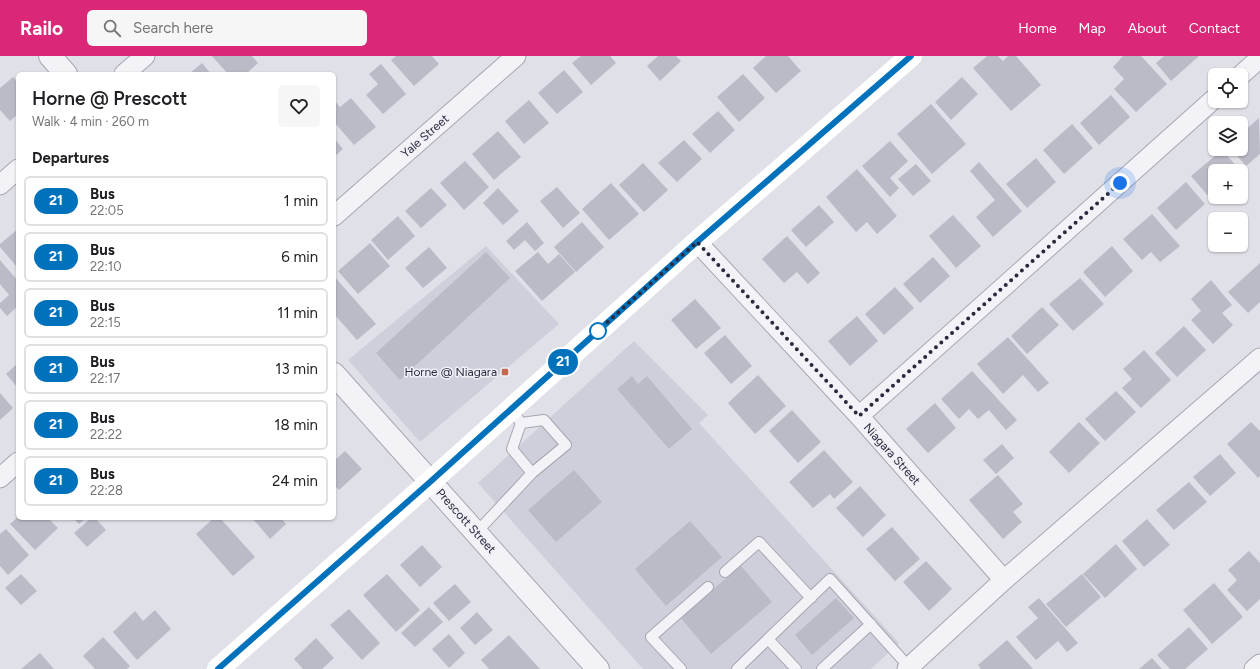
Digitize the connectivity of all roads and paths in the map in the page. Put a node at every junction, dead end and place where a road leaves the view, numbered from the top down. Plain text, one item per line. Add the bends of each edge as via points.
1 (50, 56) edge
2 (145, 56) edge
3 (516, 56) edge
4 (911, 56) edge
5 (1260, 58) edge
6 (1248, 69) edge
7 (64, 72) edge
8 (126, 72) edge
9 (1208, 104) edge
10 (16, 171) edge
11 (0, 185) edge
12 (336, 214) edge
13 (697, 242) junction
14 (1260, 358) edge
15 (336, 376) edge
16 (516, 416) junction
17 (859, 416) junction
18 (16, 464) edge
19 (532, 472) junction
20 (0, 478) edge
21 (430, 482) junction
22 (476, 533) junction
23 (725, 572) dead end
24 (1004, 580) junction
25 (708, 586) dead end
26 (811, 598) junction
27 (871, 624) junction
28 (768, 639) junction
29 (1260, 664) edge
30 (908, 668) edge
31 (218, 669) edge
32 (598, 669) edge
33 (682, 669) edge
34 (737, 669) edge
35 (796, 669) edge
36 (822, 669) edge
37 (1254, 669) edge

1 - 7 street
2 - 8 street
3 - 12 street, Yale Street
4 - 13 main road
5 - 6 street
9 - 17 street
10 - 11 street
13 - 16 main road
13 - 17 street, Niagara Street
14 - 24 street
15 - 21 street, Prescott Street
16 - 19 lane via 512,449
16 - 19 lane via 544,420 566,445
16 - 21 main road
17 - 24 street, Niagara Street
18 - 20 street
19 - 22 lane
21 - 22 street, Prescott Street
21 - 31 main road
22 - 32 street, Prescott Street
23 - 26 lane via 759,542
24 - 30 street
25 - 33 lane via 651,637
26 - 27 lane via 830,579
26 - 28 lane
27 - 30 lane
27 - 36 lane
28 - 34 lane
28 - 35 lane
29 - 37 street

